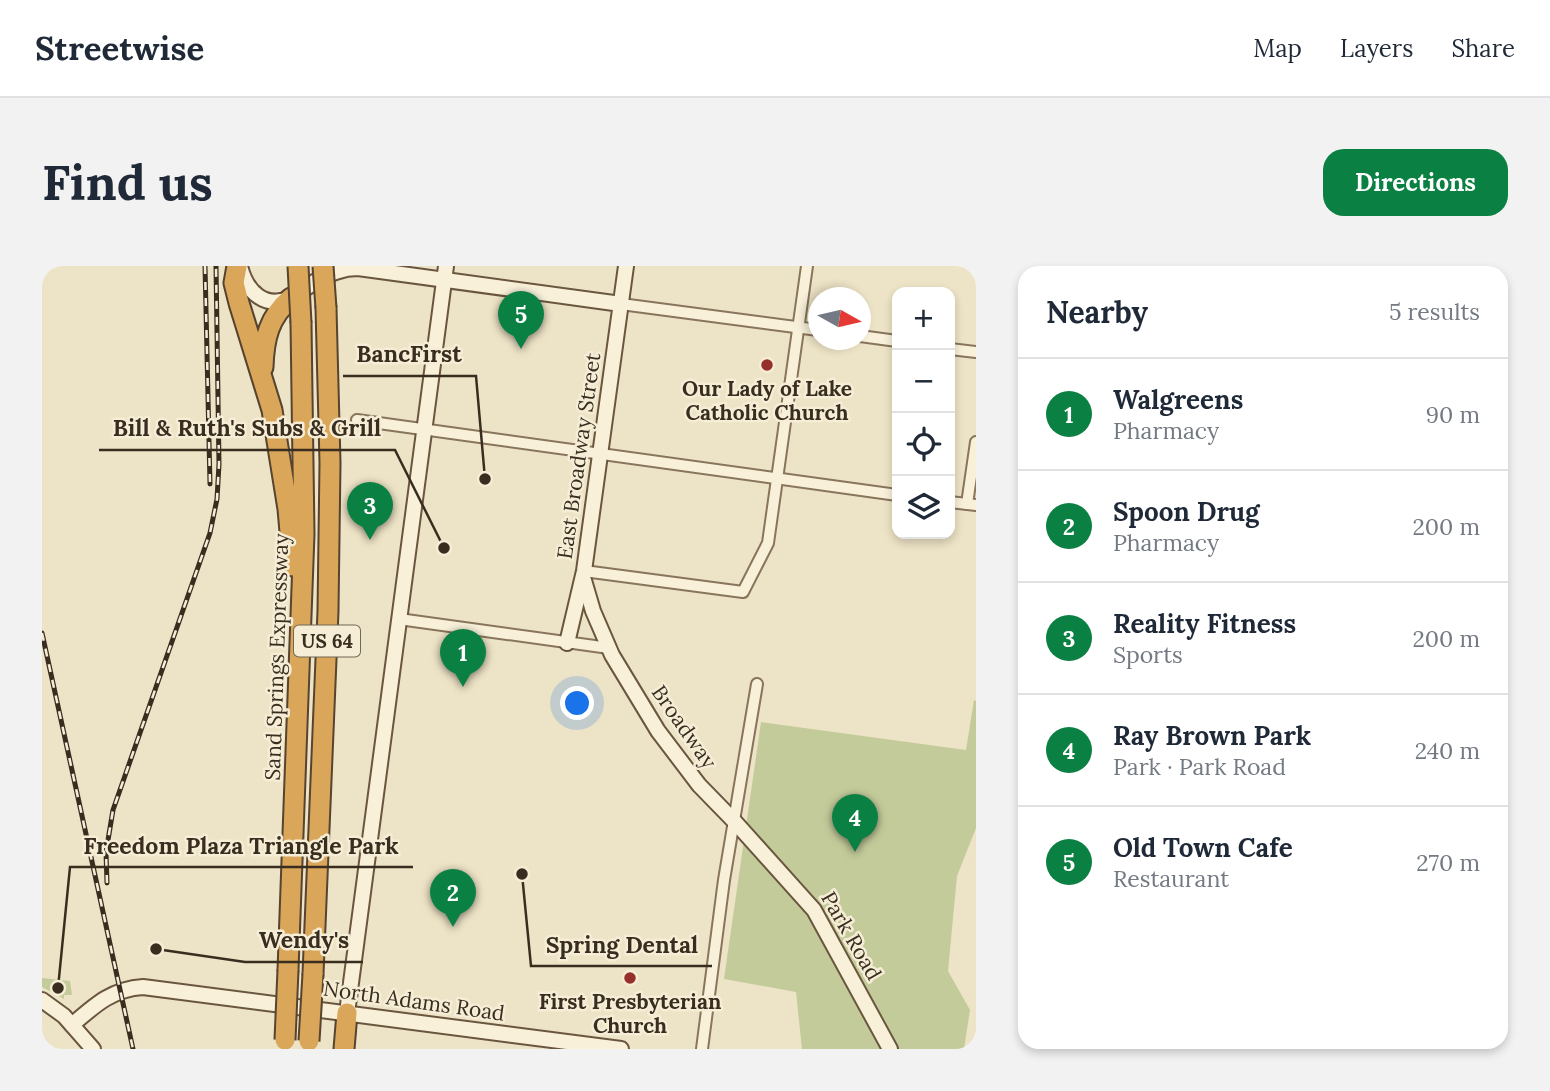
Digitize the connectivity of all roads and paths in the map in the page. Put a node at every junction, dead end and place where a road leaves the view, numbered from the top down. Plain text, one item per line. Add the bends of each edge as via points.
1 (238, 266) edge
2 (298, 266) edge
3 (323, 266) edge
4 (626, 266) edge
5 (807, 266) edge
6 (445, 273) edge
7 (291, 298) junction
8 (621, 304) junction
9 (799, 328) junction
10 (808, 329) edge
11 (871, 337) edge
12 (892, 340) edge
13 (955, 350) edge
14 (976, 352) edge
15 (263, 375) junction
16 (357, 420) dead end
17 (424, 430) junction
18 (976, 442) edge
19 (600, 454) junction
20 (778, 478) junction
21 (892, 494) edge
22 (972, 505) edge
23 (583, 574) junction
24 (399, 619) junction
25 (301, 643) junction
26 (567, 643) junction
27 (609, 648) junction
28 (757, 684) dead end
29 (735, 821) junction
30 (42, 1000) edge
31 (347, 1013) junction
32 (72, 1024) junction
33 (285, 1045) edge
34 (309, 1045) edge
35 (887, 1047) edge
36 (93, 1049) edge
37 (344, 1049) edge
38 (621, 1049) edge
39 (702, 1049) edge

1 - 7 main road via 254,295 270,301
1 - 15 highway via 236,293
2 - 25 highway, Sand Springs Expressway / US 64, bridge via 304,520
3 - 34 highway, US 64, bridge via 330,463 328,611
4 - 8 main road, East Broadway Street
5 - 9 street
6 - 7 main road via 344,268
6 - 8 main road
6 - 17 main road
7 - 15 highway via 279,308 269,327
8 - 9 street
8 - 19 main road, East Broadway Street
9 - 10 street
9 - 20 street
11 - 12 street
13 - 14 street
15 - 25 highway via 280,450
16 - 17 street
17 - 19 street
17 - 24 main road
18 - 22 street
19 - 20 street
19 - 23 main road, East Broadway Street
20 - 21 street
20 - 23 street via 768,542 743,592
23 - 26 main road
23 - 27 main road, East Broadway Street
24 - 26 street
24 - 31 main road
25 - 33 highway, Sand Springs Expressway / US 64, bridge
26 - 27 street
27 - 29 main road, Broadway via 678,761
28 - 29 street
29 - 35 main road, Park Road via 814,909
29 - 39 street
30 - 32 main road
31 - 32 main road, North Adams Road via 143,988 105,997
31 - 37 highway
31 - 38 main road, North Adams Road
32 - 36 main road

